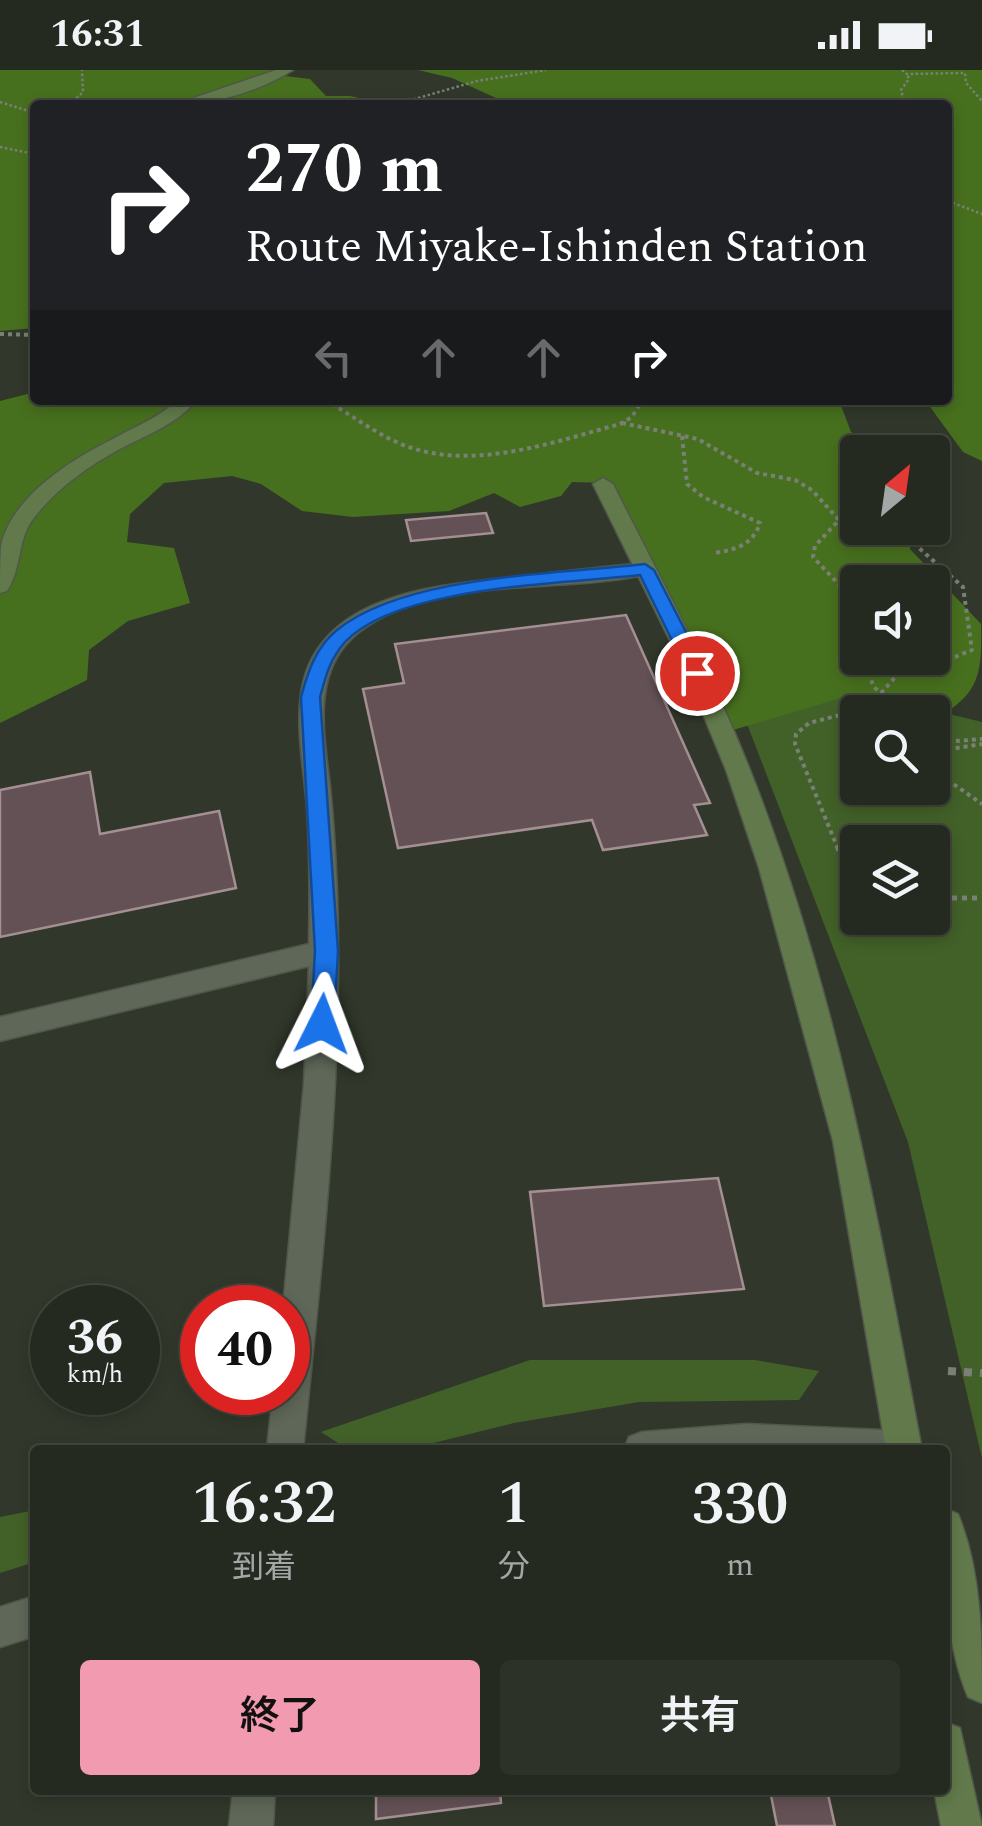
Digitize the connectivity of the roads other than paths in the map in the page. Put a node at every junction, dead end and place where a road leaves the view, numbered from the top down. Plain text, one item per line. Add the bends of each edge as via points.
1 (287, 70) edge
2 (198, 100) edge
3 (182, 405) edge
4 (603, 484) dead end
5 (645, 570) junction
6 (0, 587) edge
7 (326, 951) junction
8 (0, 1029) edge
9 (287, 1445) edge
10 (707, 1445) edge
11 (805, 1445) edge
12 (903, 1445) edge
13 (950, 1537) edge
14 (30, 1618) edge
15 (0, 1627) edge
16 (982, 1683) edge
17 (950, 1767) edge
18 (254, 1795) edge
19 (251, 1826) edge
20 (962, 1826) edge

1 - 2 main road
3 - 6 main road via 89,459 38,503 14,534
4 - 5 main road
5 - 7 street via 425,595 365,618 331,646 311,697
5 - 12 main road via 697,673 772,868 826,1052 876,1279
7 - 8 street
7 - 9 street via 315,1169
10 - 11 street
13 - 16 main road
14 - 15 street
17 - 20 main road
18 - 19 street

